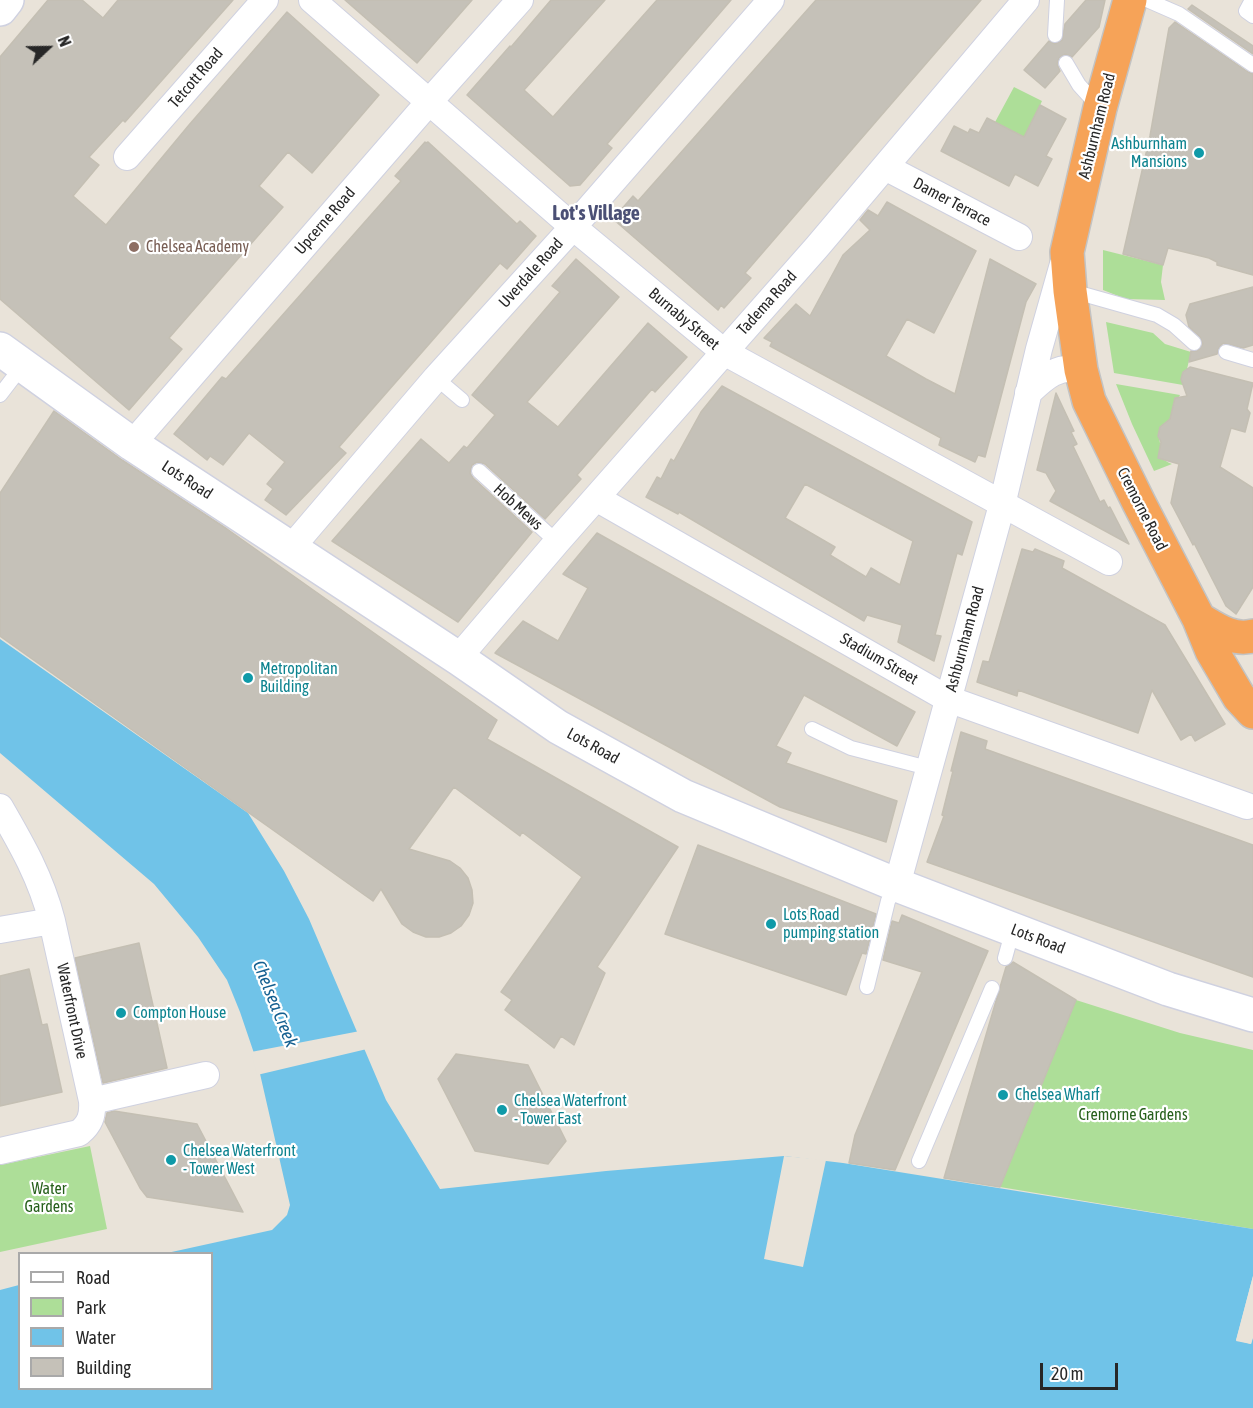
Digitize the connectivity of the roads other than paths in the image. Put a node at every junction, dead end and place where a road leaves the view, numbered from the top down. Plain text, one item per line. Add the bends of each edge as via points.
1 (7, 0) edge
2 (264, 0) edge
3 (312, 0) edge
4 (520, 0) edge
5 (771, 0) edge
6 (1057, 0) edge
7 (1130, 0) edge
8 (1147, 0) edge
9 (1252, 0) edge
10 (1022, 1) edge
11 (0, 9) edge
12 (1253, 16) edge
13 (1055, 35) dead end
14 (1066, 63) dead end
15 (1253, 65) edge
16 (429, 102) junction
17 (1100, 108) junction
18 (128, 156) dead end
19 (885, 167) junction
20 (573, 227) junction
21 (1019, 237) dead end
22 (1067, 252) junction
23 (1070, 291) junction
24 (1194, 343) dead end
25 (724, 352) junction
26 (1226, 352) dead end
27 (11, 357) edge
28 (1253, 360) edge
29 (1081, 370) junction
30 (436, 378) junction
31 (1028, 393) junction
32 (0, 395) edge
33 (462, 400) dead end
34 (132, 444) junction
35 (479, 471) dead end
36 (596, 498) junction
37 (1002, 505) junction
38 (557, 542) junction
39 (291, 548) junction
40 (1109, 562) dead end
41 (1199, 619) junction
42 (1253, 636) edge
43 (458, 658) junction
44 (948, 699) junction
45 (1253, 711) edge
46 (812, 729) dead end
47 (928, 768) junction
48 (1247, 806) dead end
49 (0, 807) edge
50 (897, 885) junction
51 (52, 921) junction
52 (0, 930) edge
53 (867, 987) dead end
54 (992, 988) dead end
55 (1253, 1015) edge
56 (206, 1075) dead end
57 (92, 1101) junction
58 (0, 1151) edge
59 (919, 1161) dead end

1 - 11 street
2 - 18 street, Tetcott Road
3 - 16 street, Burnaby Street
4 - 16 street, Upcerne Road
5 - 20 street, Uverdale Road
6 - 13 lane
7 - 17 highway, Ashburnham Road
8 - 15 lane via 1179,14
9 - 12 lane via 1246,11
10 - 19 street, Tadema Road
14 - 17 lane
16 - 20 street, Burnaby Street
16 - 34 street, Upcerne Road
17 - 22 highway, Ashburnham Road
19 - 21 street, Damer Terrace
19 - 25 street, Tadema Road
20 - 25 street, Burnaby Street
20 - 30 street, Uverdale Road
22 - 23 highway, Ashburnham Road
22 - 31 street, Ashburnham Road
23 - 24 lane via 1157,315
23 - 29 highway, Cremorne Road
25 - 36 street, Tadema Road
25 - 37 street, Burnaby Street
26 - 28 lane
27 - 32 lane
27 - 34 street, Lots Road
29 - 31 street via 1059,369
29 - 41 highway, Cremorne Road via 1089,401
30 - 33 lane
30 - 39 street, Uverdale Road
31 - 37 street, Ashburnham Road
34 - 39 street, Lots Road
35 - 38 lane, Hob Mews
36 - 38 street, Tadema Road
36 - 44 street, Stadium Street
37 - 40 street, Burnaby Street
37 - 44 street, Ashburnham Road
38 - 43 street, Tadema Road
39 - 43 street, Lots Road
41 - 42 highway via 1237,638
41 - 45 highway, Cremorne Road via 1224,672
43 - 50 street, Lots Road via 558,727 683,796
44 - 47 street, Ashburnham Road
44 - 48 street, Stadium Street
46 - 47 lane via 851,748
47 - 50 street, Ashburnham Road
49 - 51 street, Waterfront Drive via 45,893
50 - 53 lane via 888,901
50 - 55 street, Lots Road via 1009,944
51 - 52 street
51 - 57 street, Waterfront Drive
54 - 59 lane
56 - 57 street
57 - 58 street, Waterfront Drive via 93,1113 79,1133

